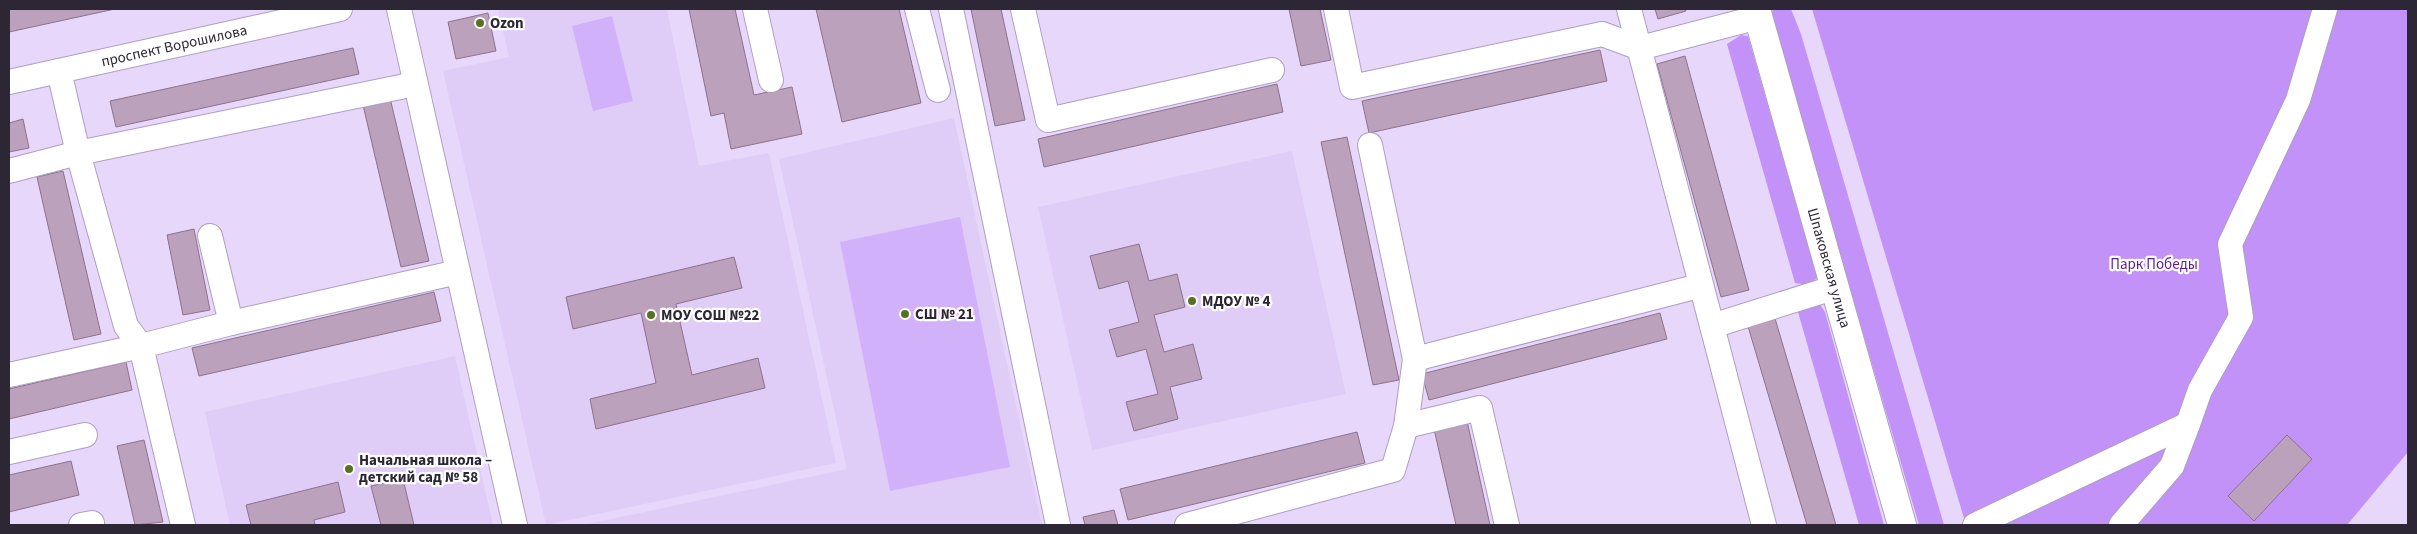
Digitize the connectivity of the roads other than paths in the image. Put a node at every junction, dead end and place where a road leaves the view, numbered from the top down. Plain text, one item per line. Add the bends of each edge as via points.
1 (340, 9) edge
2 (399, 9) edge
3 (754, 9) edge
4 (917, 9) edge
5 (951, 9) edge
6 (1024, 9) edge
7 (1336, 9) edge
8 (1630, 9) edge
9 (2325, 9) edge
10 (1758, 13) edge
11 (1640, 48) junction
12 (1272, 70) dead end
13 (59, 71) junction
14 (771, 80) dead end
15 (9, 82) edge
16 (415, 84) junction
17 (938, 90) dead end
18 (1370, 146) dead end
19 (78, 153) junction
20 (9, 171) edge
21 (210, 236) dead end
22 (458, 272) junction
23 (1699, 286) junction
24 (1836, 287) junction
25 (231, 323) junction
26 (1712, 326) junction
27 (142, 346) junction
28 (1415, 358) junction
29 (9, 376) edge
30 (2188, 424) junction
31 (1406, 426) junction
32 (85, 435) dead end
33 (9, 452) edge
34 (183, 525) edge
35 (515, 525) edge
36 (1058, 525) edge
37 (1187, 525) edge
38 (1507, 525) edge
39 (1764, 525) edge
40 (1902, 525) edge
41 (1975, 525) edge
42 (2121, 525) edge

1 - 13 street, проспект Ворошилова
2 - 16 street
3 - 14 street
4 - 17 street
5 - 36 street
6 - 12 street via 1048,120
7 - 11 street via 1352,87 1602,34
8 - 11 street
9 - 30 street via 2298,100 2230,244 2241,316 2200,390
10 - 11 street
10 - 24 main road, Шпаковская улица
11 - 23 street
13 - 15 street, проспект Ворошилова
13 - 19 street
16 - 19 street
16 - 22 street
18 - 28 street
19 - 20 street
19 - 27 street via 126,326
21 - 25 street
22 - 25 street
22 - 35 street
23 - 26 street
23 - 28 street
24 - 26 street
24 - 40 main road, Шпаковская улица
25 - 27 street
26 - 39 street
27 - 29 street
27 - 34 street
28 - 31 street
30 - 41 street
30 - 42 street via 2172,466
31 - 37 street via 1394,470
31 - 38 street via 1480,408
32 - 33 street

